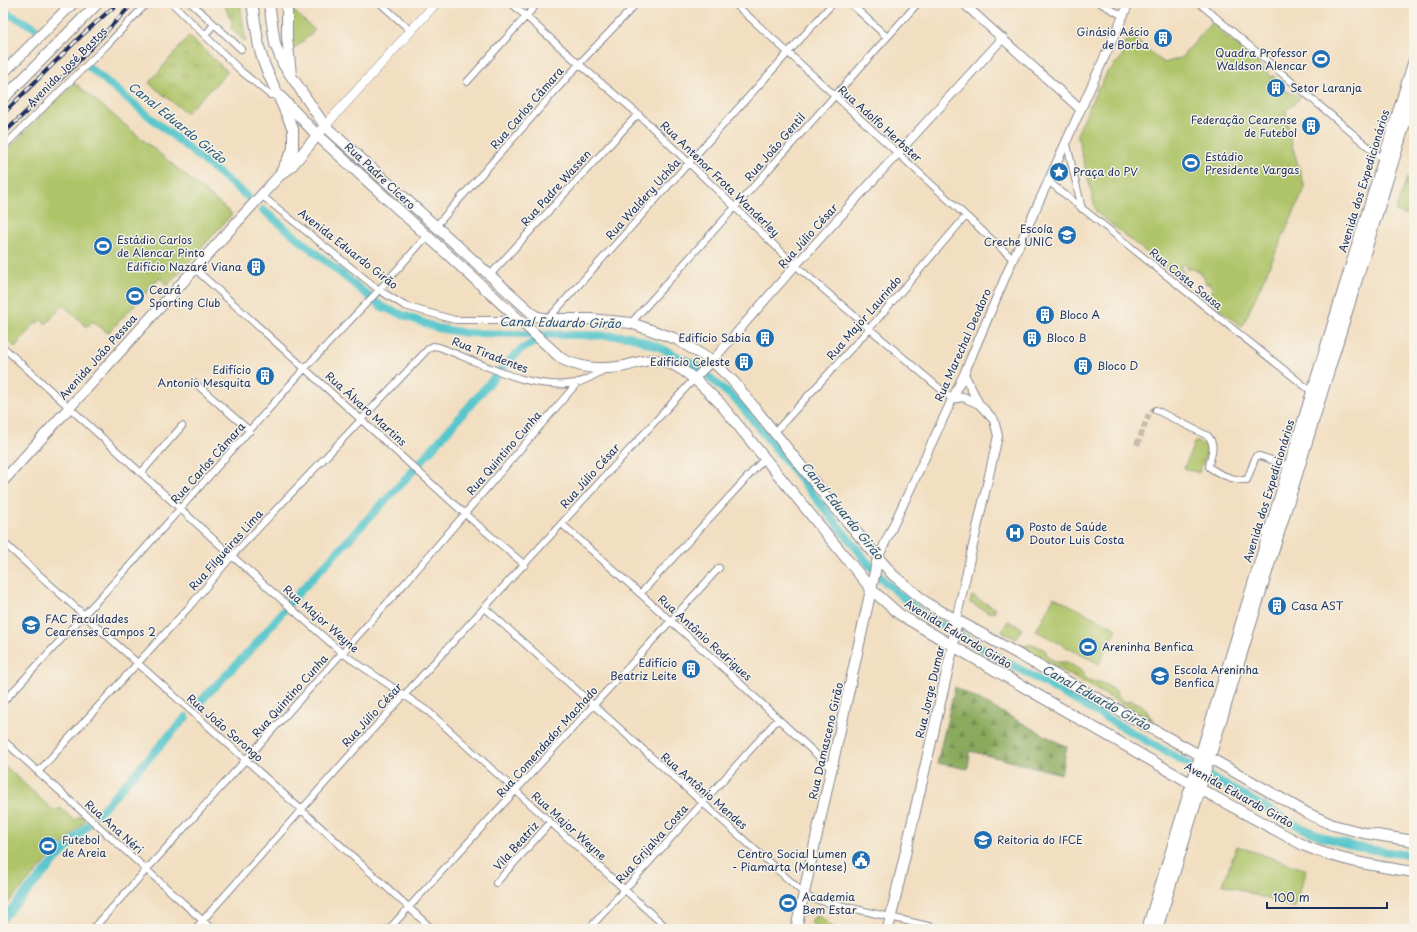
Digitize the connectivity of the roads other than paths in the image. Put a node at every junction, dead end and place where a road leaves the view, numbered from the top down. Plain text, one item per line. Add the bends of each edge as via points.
1 (73, 3) edge
2 (98, 3) edge
3 (103, 3) edge
4 (147, 3) edge
5 (172, 3) edge
6 (191, 3) edge
7 (252, 3) edge
8 (268, 3) edge
9 (286, 3) edge
10 (380, 3) edge
11 (436, 3) edge
12 (511, 3) edge
13 (538, 3) edge
14 (636, 3) edge
15 (734, 3) edge
16 (834, 3) edge
17 (850, 3) edge
18 (918, 3) edge
19 (963, 3) edge
20 (1100, 3) edge
21 (1129, 3) edge
22 (1199, 3) edge
23 (91, 12) junction
24 (526, 16) junction
25 (1123, 16) junction
26 (214, 24) junction
27 (411, 31) junction
28 (206, 34) junction
29 (887, 38) junction
30 (1003, 38) junction
31 (241, 49) dead end
32 (788, 53) junction
33 (1414, 60) edge
34 (579, 64) junction
35 (3, 73) edge
36 (291, 74) junction
37 (467, 82) dead end
38 (1414, 94) edge
39 (279, 95) junction
40 (834, 95) junction
41 (3, 99) edge
42 (1080, 109) junction
43 (638, 114) junction
44 (325, 126) junction
45 (317, 135) junction
46 (1066, 140) junction
47 (3, 147) edge
48 (898, 154) junction
49 (1382, 159) junction
50 (689, 164) junction
51 (1391, 166) junction
52 (279, 176) junction
53 (1048, 181) junction
54 (261, 195) junction
55 (734, 208) junction
56 (1082, 209) junction
57 (966, 216) junction
58 (435, 227) junction
59 (427, 236) junction
60 (1013, 259) junction
61 (796, 265) junction
62 (195, 269) junction
63 (489, 276) junction
64 (377, 292) junction
65 (548, 319) junction
66 (523, 323) junction
67 (632, 324) junction
68 (869, 329) junction
69 (541, 340) joint
70 (433, 346) joint
71 (3, 347) edge
72 (710, 363) junction
73 (305, 368) junction
74 (608, 368) junction
75 (964, 374) junction
76 (696, 377) junction
77 (578, 382) junction
78 (195, 384) dead end
79 (1312, 392) junction
80 (952, 399) junction
81 (979, 404) junction
82 (69, 408) junction
83 (1156, 410) dead end
84 (362, 419) junction
85 (182, 426) dead end
86 (250, 431) junction
87 (775, 432) junction
88 (764, 459) junction
89 (1289, 466) junction
90 (141, 473) junction
91 (3, 481) edge
92 (180, 508) junction
93 (465, 514) junction
94 (562, 524) junction
95 (3, 542) edge
96 (232, 556) junction
97 (525, 565) junction
98 (719, 568) dead end
99 (876, 568) junction
100 (1256, 574) junction
101 (1266, 578) junction
102 (872, 590) junction
103 (641, 593) junction
104 (485, 608) junction
105 (84, 615) junction
106 (671, 620) junction
107 (954, 633) junction
108 (342, 653) junction
109 (137, 661) junction
110 (406, 695) junction
111 (3, 702) edge
112 (593, 706) junction
113 (778, 719) junction
114 (3, 740) edge
115 (247, 760) junction
116 (1204, 760) junction
117 (832, 769) junction
118 (38, 772) junction
119 (1197, 781) junction
120 (516, 791) junction
121 (703, 803) junction
122 (302, 810) junction
123 (550, 822) junction
124 (1414, 841) edge
125 (146, 870) junction
126 (1414, 872) edge
127 (496, 883) dead end
128 (625, 889) junction
129 (804, 893) junction
130 (409, 908) junction
131 (890, 918) junction
132 (202, 920) junction
133 (93, 929) edge
134 (195, 929) edge
135 (212, 929) edge
136 (389, 929) edge
137 (432, 929) edge
138 (589, 929) edge
139 (668, 929) edge
140 (796, 929) edge
141 (888, 929) edge
142 (941, 929) edge
143 (1147, 929) edge
144 (1157, 929) edge

1 - 35 main road
2 - 23 main road, Avenida José Bastos
3 - 23 main road
4 - 47 street, Avenida José Bastos
5 - 28 street, Rua Padre Cícero
6 - 26 street
7 - 39 main road via 259,47
8 - 36 main road, Rua Padre Cícero via 275,44 283,64
9 - 36 main road
10 - 27 street
11 - 27 main road
12 - 24 street, Rua Antenor Frota Wanderley
13 - 24 street
14 - 34 street, Rua Carlos Câmara
15 - 32 street, Rua Adolfo Herbster
16 - 32 street, Rua Waldery Uchôa
17 - 29 street
18 - 29 street, Rua João Gentil
19 - 30 street
20 - 25 street
21 - 25 street, Rua Marechal Deodoro
22 - 49 street
23 - 41 main road, Avenida José Bastos
24 - 34 street, Rua Antenor Frota Wanderley
24 - 37 street
25 - 42 street, Rua Marechal Deodoro
26 - 28 street
26 - 31 street
27 - 44 main road
28 - 39 street, Rua Padre Cícero via 241,71 270,95
29 - 40 street, Rua João Gentil
30 - 42 street
30 - 48 street, Rua Júlio César
32 - 40 street, Rua Adolfo Herbster
32 - 50 street, Rua Waldery Uchôa
33 - 49 main road, Avenida dos Expedicionários
34 - 43 street, Rua Antenor Frota Wanderley
34 - 58 street, Rua Carlos Câmara
36 - 44 main road, Rua Padre Cícero
38 - 51 main road, Avenida dos Expedicionários
39 - 45 main road, Rua Padre Cícero
39 - 52 main road via 293,129 294,143
40 - 48 street, Rua Adolfo Herbster
40 - 55 street, Rua João Gentil
42 - 46 street, Rua Marechal Deodoro
43 - 50 street, Rua Antenor Frota Wanderley
43 - 63 street, Rua Padre Wassen
44 - 45 main road, Avenida João Pessoa
44 - 58 main road, Rua Padre Cícero
45 - 52 main road, Avenida João Pessoa via 290,168
45 - 59 main road, Rua Padre Cícero
46 - 53 street, Rua Marechal Deodoro
46 - 56 street
48 - 57 street, Rua Adolfo Herbster
48 - 61 street, Rua Júlio César
49 - 51 street
49 - 79 main road, Avenida dos Expedicionários
50 - 55 street, Rua Antenor Frota Wanderley
50 - 65 street, Rua Waldery Uchôa
51 - 101 main road, Avenida dos Expedicionários
52 - 54 main road, Avenida João Pessoa
53 - 56 street, Rua Costa Sousa
53 - 60 street, Rua Marechal Deodoro
54 - 62 main road, Avenida João Pessoa
54 - 64 street, Avenida Eduardo Girão
55 - 61 street, Rua Antenor Frota Wanderley
55 - 67 street, Rua João Gentil
56 - 79 street, Rua Costa Sousa
57 - 60 street, Rua Adolfo Herbster
57 - 68 street, Rua Major Laurindo
58 - 63 main road, Rua Padre Cícero
59 - 64 street, Rua Carlos Câmara
59 - 66 main road, Rua Padre Cícero
60 - 75 street, Rua Marechal Deodoro
61 - 68 street, Rua Antenor Frota Wanderley
61 - 72 street, Rua Júlio César
62 - 73 street, Rua Álvaro Martins
62 - 82 main road, Avenida João Pessoa
63 - 65 main road, Rua Padre Cícero via 535,316
64 - 66 street, Avenida Eduardo Girão via 416,310 455,320
64 - 73 street, Rua Carlos Câmara
65 - 67 main road, Avenida Eduardo Girão via 590,319
66 - 69 main road, Rua Padre Cícero
67 - 72 main road, Avenida Eduardo Girão via 676,339
68 - 80 street, Rua Antenor Frota Wanderley
68 - 87 street, Rua Major Laurindo
69 - 74 main road, Avenida Eduardo Girão via 562,359 571,363
70 - 77 street, Rua Tiradentes via 536,382
70 - 84 street, Rua Filgueiras Lima
71 - 82 street, Rua Major Weyne
72 - 76 street, Rua Júlio César
72 - 87 main road, Avenida Eduardo Girão via 733,381
73 - 84 street, Rua Álvaro Martins
73 - 86 street, Rua Carlos Câmara
74 - 76 main road, Avenida Eduardo Girão via 657,361
74 - 77 street, Rua Tiradentes
75 - 80 street, Rua Marechal Deodoro
75 - 81 street, Rua Jorge Dumar
76 - 88 main road, Avenida Eduardo Girão
76 - 94 street, Rua Júlio César
77 - 93 street, Rua Quintino Cunha
78 - 86 street
79 - 89 main road, Avenida dos Expedicionários
80 - 81 street via 963,397
80 - 99 street, Rua Marechal Deodoro
81 - 107 street, Rua Jorge Dumar via 994,420 998,436
82 - 90 street, Rua Major Weyne
82 - 91 main road, Avenida João Pessoa
83 - 89 street via 1208,436 1213,441 1209,467 1214,471 1247,480 1256,456
84 - 93 street, Rua Álvaro Martins
84 - 96 street, Rua Filgueiras Lima
85 - 90 street
86 - 92 street, Rua Carlos Câmara
87 - 99 main road, Avenida Eduardo Girão via 836,509
88 - 102 main road, Avenida Eduardo Girão
88 - 103 street
89 - 100 main road, Avenida dos Expedicionários
90 - 92 street, Rua Major Weyne
92 - 96 street, Rua Major Weyne
92 - 105 street, Rua Carlos Câmara
93 - 97 street, Rua Álvaro Martins
93 - 108 street, Rua Quintino Cunha
94 - 97 street, Rua Júlio César
94 - 103 street, Rua Antônio Rodrigues
95 - 105 street, Rua João Sorongo
96 - 108 street, Rua Major Weyne
96 - 109 street, Rua Filgueiras Lima via 190,606
97 - 104 street, Rua Júlio César
98 - 106 street, Rua Comendador Machado
99 - 102 main road, Rua Damasceno Girão
99 - 107 main road, Avenida Eduardo Girão via 893,575 928,604
100 - 101 main road
100 - 116 main road, Avenida dos Expedicionários
101 - 116 main road, Avenida dos Expedicionários
102 - 107 main road, Avenida Eduardo Girão via 899,614
102 - 117 main road, Rua Damasceno Girão
103 - 106 street, Rua Antônio Rodrigues
104 - 110 street, Rua Júlio César
104 - 112 street, Rua Antônio Mendes
105 - 109 street, Rua João Sorongo
105 - 111 street, Rua Carlos Câmara
106 - 112 street, Rua Comendador Machado
106 - 113 street, Rua Antônio Rodrigues
107 - 116 main road, Avenida Eduardo Girão
107 - 119 main road, Avenida Eduardo Girão
107 - 131 main road, Rua Jorge Dumar
108 - 110 street, Rua Major Weyne
108 - 115 street, Rua Quintino Cunha
109 - 115 street, Rua João Sorongo via 187,709
109 - 118 street, Rua Filgueiras Lima
110 - 120 street, Rua Major Weyne via 429,712
110 - 122 street, Rua Júlio César
112 - 120 street, Rua Comendador Machado
112 - 121 street, Rua Antônio Mendes
113 - 117 street, Rua Antônio Rodrigues
113 - 121 street, Rua Grijalva Costa
114 - 118 street, Rua Ana Néri
115 - 122 street, Rua João Sorongo
115 - 125 street, Rua Quintino Cunha
116 - 119 main road, Avenida dos Expedicionários
116 - 124 main road, Avenida Eduardo Girão via 1333,824 1364,833
117 - 129 main road, Rua Damasceno Girão
118 - 125 street, Rua Ana Néri
119 - 126 main road, Avenida Eduardo Girão via 1305,846 1351,862
119 - 143 main road, Avenida dos Expedicionários
119 - 144 main road, Avenida dos Expedicionários
120 - 123 street, Rua Major Weyne
120 - 130 street, Rua Comendador Machado
121 - 128 street, Rua Grijalva Costa
121 - 129 street, Rua Antônio Mendes
122 - 130 street, Rua João Sorongo
122 - 132 street, Rua Júlio César
123 - 127 street, Vila Beatriz
123 - 128 street, Rua Major Weyne
125 - 132 street, Rua Ana Néri
125 - 133 street, Rua Quintino Cunha
128 - 138 street, Rua Grijalva Costa
128 - 139 street, Rua Major Weyne
129 - 131 street, Rua Antônio Mendes via 809,898
129 - 140 main road, Rua Damasceno Girão
130 - 136 street, Rua Comendador Machado
130 - 137 street, Rua João Sorongo
131 - 141 main road, Rua Jorge Dumar
131 - 142 street, Rua Antônio Mendes
132 - 134 street, Rua Júlio César
132 - 135 street, Rua Ana Néri

